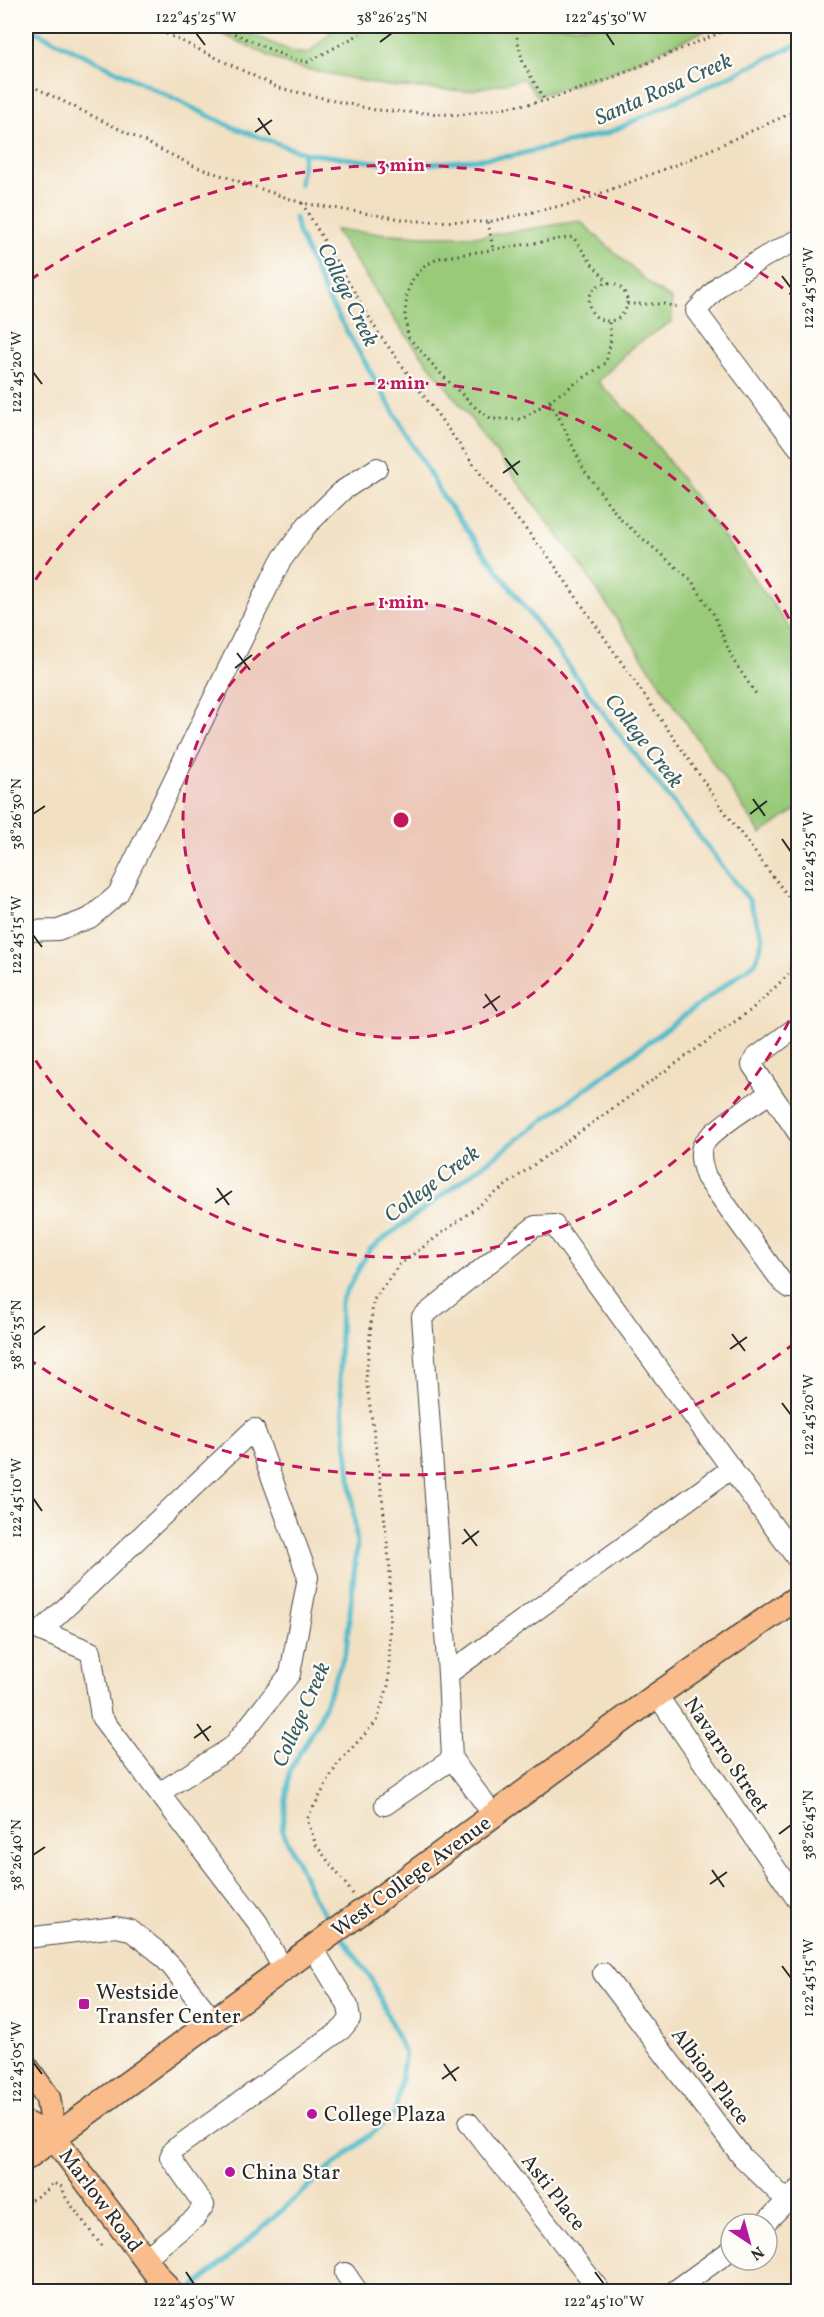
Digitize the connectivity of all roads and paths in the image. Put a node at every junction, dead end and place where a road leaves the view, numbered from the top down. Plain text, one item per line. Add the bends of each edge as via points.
1 (150, 26) edge
2 (218, 26) edge
3 (512, 26) edge
4 (736, 26) edge
5 (360, 34) dead end
6 (26, 83) edge
7 (545, 101) junction
8 (798, 110) edge
9 (302, 203) junction
10 (488, 222) junction
11 (798, 240) edge
12 (493, 249) junction
13 (609, 283) junction
14 (627, 304) junction
15 (696, 311) junction
16 (609, 322) junction
17 (550, 402) junction
18 (798, 447) edge
19 (377, 468) dead end
20 (756, 693) dead end
21 (26, 931) edge
22 (798, 933) edge
23 (798, 943) edge
24 (798, 1026) edge
25 (770, 1092) junction
26 (798, 1133) edge
27 (798, 1287) edge
28 (732, 1468) junction
29 (798, 1560) edge
30 (798, 1597) edge
31 (448, 1674) junction
32 (657, 1695) junction
33 (452, 1759) junction
34 (159, 1793) junction
35 (385, 1805) dead end
36 (494, 1816) junction
37 (798, 1901) edge
38 (365, 1909) junction
39 (26, 1938) edge
40 (322, 1941) junction
41 (283, 1969) junction
42 (603, 1973) dead end
43 (213, 2020) junction
44 (26, 2067) edge
45 (469, 2122) dead end
46 (26, 2124) edge
47 (54, 2138) junction
48 (26, 2158) edge
49 (793, 2195) edge
50 (26, 2203) edge
51 (776, 2212) edge
52 (103, 2248) dead end
53 (145, 2258) junction
54 (719, 2259) edge
55 (345, 2273) dead end
56 (165, 2285) edge
57 (358, 2292) edge
58 (601, 2292) edge
59 (673, 2292) edge

1 - 7 path via 279,88 375,110 459,116
2 - 5 path via 289,58 308,62
3 - 7 path via 523,63
4 - 7 path
6 - 9 path via 194,166
8 - 10 path via 603,194
9 - 10 path via 414,220
9 - 22 path via 379,334 488,484 548,556 727,815 793,903
10 - 12 path
11 - 15 street via 721,284
12 - 13 path via 573,237
12 - 17 path via 439,258 424,266 407,293 408,337 442,375 492,419 522,419
13 - 14 path via 622,289
13 - 16 path via 598,285 588,302 597,318
14 - 15 path via 664,304
14 - 16 path via 621,317
15 - 18 street
16 - 17 path via 611,340 606,363
17 - 20 path via 584,470 621,519 691,580 714,615 733,660
19 - 21 street via 342,491 307,525 280,562 118,894 90,918 58,930
23 - 38 path via 789,974 751,1010 399,1265 373,1301 366,1379 390,1569 389,1683 377,1721 338,1763 307,1820 316,1845
24 - 25 street via 755,1058 752,1065
25 - 26 street
25 - 27 street via 711,1135 703,1145 702,1166 782,1282 790,1288
28 - 29 street
28 - 31 street
28 - 31 street via 554,1225 535,1226 422,1317
30 - 32 main road, West College Avenue
31 - 33 street
32 - 36 main road, West College Avenue
32 - 37 street, Navarro Street
33 - 35 street
33 - 36 street
34 - 34 street via 101,1717 91,1652 40,1631 254,1429 308,1577 290,1674 232,1747
34 - 41 street via 258,1923
36 - 38 main road, West College Avenue
38 - 40 main road, West College Avenue
39 - 43 street via 116,1927 130,1930 172,1966
40 - 41 main road, West College Avenue
40 - 53 street via 350,2019 172,2150 170,2157 204,2205
41 - 43 main road, West College Avenue
42 - 49 street, Albion Place via 742,2157
43 - 47 main road, West College Avenue
44 - 47 main road via 48,2098
45 - 58 street, Asti Place
46 - 47 main road
47 - 48 main road, West College Avenue
47 - 53 main road, Marlow Road
49 - 51 street
50 - 52 path via 53,2183 58,2184
53 - 56 main road, Marlow Road
54 - 59 street
55 - 57 street

